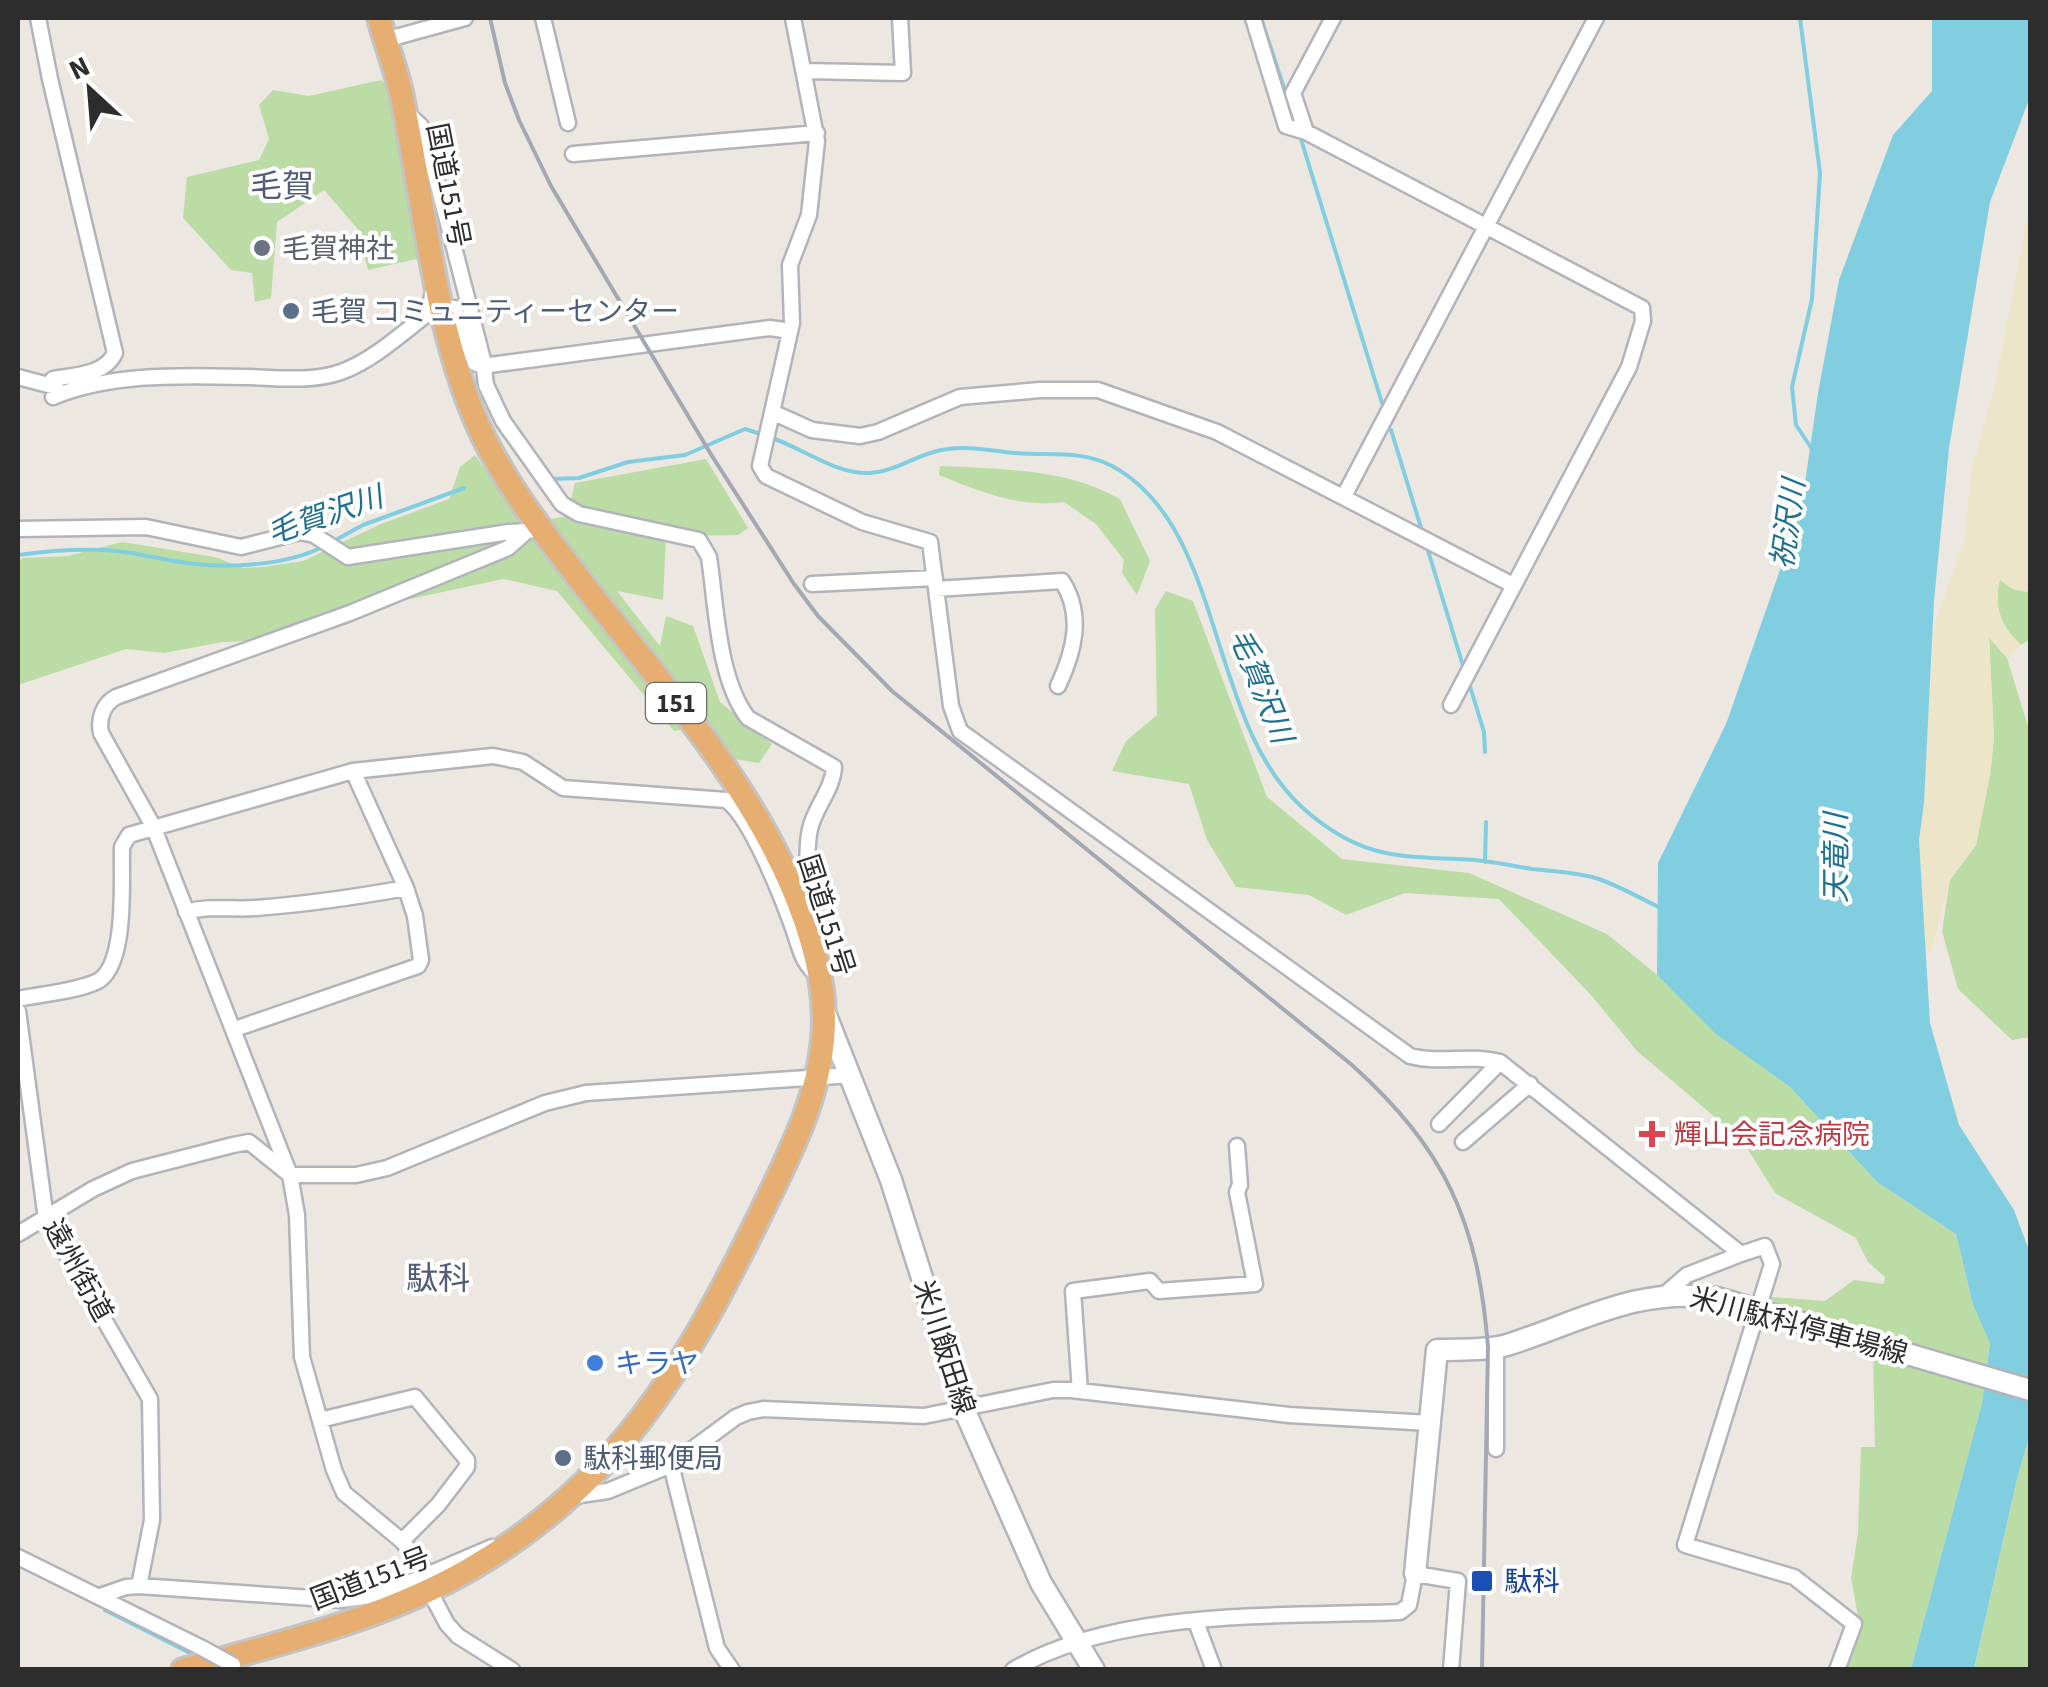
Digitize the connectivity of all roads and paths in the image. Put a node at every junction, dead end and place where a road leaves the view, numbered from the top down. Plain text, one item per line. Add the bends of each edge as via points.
1 (38, 18) edge
2 (465, 18) edge
3 (543, 18) edge
4 (793, 18) edge
5 (900, 18) edge
6 (1254, 18) edge
7 (1333, 18) edge
8 (1596, 18) edge
9 (382, 29) edge
10 (805, 71) junction
11 (568, 123) dead end
12 (1299, 130) junction
13 (817, 133) junction
14 (573, 154) dead end
15 (434, 212) junction
16 (1487, 224) junction
17 (441, 296) junction
18 (790, 331) junction
19 (482, 366) junction
20 (18, 377) edge
21 (51, 391) junction
22 (771, 416) junction
23 (1344, 496) junction
24 (18, 529) edge
25 (533, 530) junction
26 (812, 584) dead end
27 (935, 584) junction
28 (1513, 585) junction
29 (1058, 686) dead end
30 (1452, 706) dead end
31 (353, 771) junction
32 (154, 826) junction
33 (406, 888) junction
34 (793, 890) junction
35 (186, 912) junction
36 (820, 977) junction
37 (18, 999) edge
38 (18, 1011) edge
39 (824, 1011) junction
40 (236, 1029) junction
41 (1500, 1062) junction
42 (852, 1075) junction
43 (818, 1080) junction
44 (1530, 1084) junction
45 (1439, 1124) dead end
46 (1464, 1142) dead end
47 (1237, 1146) dead end
48 (290, 1175) junction
49 (46, 1218) junction
50 (18, 1234) edge
51 (1741, 1254) junction
52 (1664, 1294) junction
53 (1759, 1310) junction
54 (1496, 1347) junction
55 (2030, 1390) edge
56 (1080, 1391) junction
57 (963, 1407) junction
58 (320, 1420) junction
59 (1430, 1423) junction
60 (1496, 1449) dead end
61 (671, 1465) junction
62 (571, 1496) junction
63 (402, 1541) junction
64 (18, 1557) edge
65 (1415, 1574) junction
66 (430, 1584) junction
67 (139, 1586) junction
68 (100, 1596) junction
69 (1196, 1622) junction
70 (1075, 1642) junction
71 (238, 1667) edge
72 (183, 1670) edge
73 (512, 1670) edge
74 (732, 1670) edge
75 (1013, 1670) edge
76 (1094, 1670) edge
77 (1214, 1670) edge
78 (1451, 1670) edge
79 (1837, 1670) edge

1 - 21 street via 115,353 102,368 54,379
2 - 9 street
3 - 11 street
4 - 10 street
5 - 10 street via 903,72
6 - 12 street via 1286,126
7 - 12 street via 1293,92
8 - 16 street
9 - 15 highway, 国道151号 / 151
10 - 13 street
12 - 16 street
13 - 14 street
13 - 18 street via 809,216 790,264
15 - 17 highway, 国道151号 / 151
15 - 19 street
16 - 23 street
16 - 28 street via 1643,314 1634,355
17 - 19 street via 454,308
17 - 21 street via 430,298 430,312 361,364 336,374 141,376
17 - 25 highway, 国道151号 / 151 via 471,408
18 - 19 street via 770,328
18 - 22 street
19 - 34 street via 503,422 556,497 580,514 698,540 709,557 730,685 742,710 834,767 810,827 807,876
20 - 21 street
22 - 23 street via 860,436 960,396 1098,390 1217,432
22 - 27 street via 760,466 766,476 862,522 930,542
23 - 28 street
24 - 25 street via 146,527 240,547 300,532 348,557
25 - 32 street via 508,548 368,606 116,697 105,706 100,733
25 - 34 highway, 国道151号 / 151 via 732,776
26 - 27 street
27 - 29 street via 1062,581 1076,624 1073,654
27 - 41 street via 950,706 960,731 1410,1056
28 - 30 street
31 - 32 street
31 - 33 street
31 - 36 street via 493,756 523,762 563,788 726,800 764,858 805,966
32 - 35 street
32 - 37 street via 129,835 122,846 119,934 106,976
33 - 35 street via 326,902
33 - 40 street via 418,966
34 - 36 highway, 国道151号 / 151
35 - 40 street
36 - 39 highway, 国道151号 / 151
38 - 49 street, 遠州街道
39 - 42 main road, 米川飯田線
39 - 43 highway, 国道151号 / 151
40 - 48 street
41 - 44 street
41 - 45 street
42 - 43 street
42 - 57 main road, 米川飯田線
43 - 48 street via 586,1094 546,1103 387,1168 356,1176
43 - 62 highway, 国道151号 / 151 via 702,1331 645,1416
44 - 46 street
44 - 51 street
47 - 56 street via 1237,1192 1255,1284 1159,1292 1150,1281 1073,1291
48 - 49 street via 249,1142 233,1144 132,1171
48 - 58 street via 302,1357
49 - 50 street
49 - 67 street, 遠州街道 via 150,1400 152,1520
51 - 52 street via 1687,1274
51 - 53 street via 1765,1246 1772,1264
52 - 53 main road, 米川駄科停車場線 via 1718,1298
52 - 54 main road, 米川駄科停車場線
53 - 55 main road, 米川駄科停車場線
53 - 79 street via 1685,1544 1794,1577 1854,1624
54 - 59 main road, 米川駄科停車場線 via 1437,1350
54 - 60 street
56 - 57 street
56 - 59 street
57 - 61 street via 924,1416 748,1412
57 - 70 main road, 米川飯田線 via 1026,1552
58 - 63 street via 344,1493
58 - 63 street via 414,1396 466,1460 438,1505
59 - 65 main road, 米川駄科停車場線
61 - 62 street via 608,1491
61 - 74 street via 717,1648
62 - 66 highway, 国道151号 / 151 via 503,1548
63 - 66 street
64 - 68 street
65 - 69 street via 1409,1605 1400,1612
65 - 78 street via 1458,1580
66 - 67 street via 340,1600
66 - 72 highway, 国道151号 / 151 via 399,1604
66 - 73 street via 458,1636
67 - 68 street
68 - 71 street, bridge
69 - 70 street
69 - 77 street
70 - 75 street
70 - 76 main road, 米川飯田線

